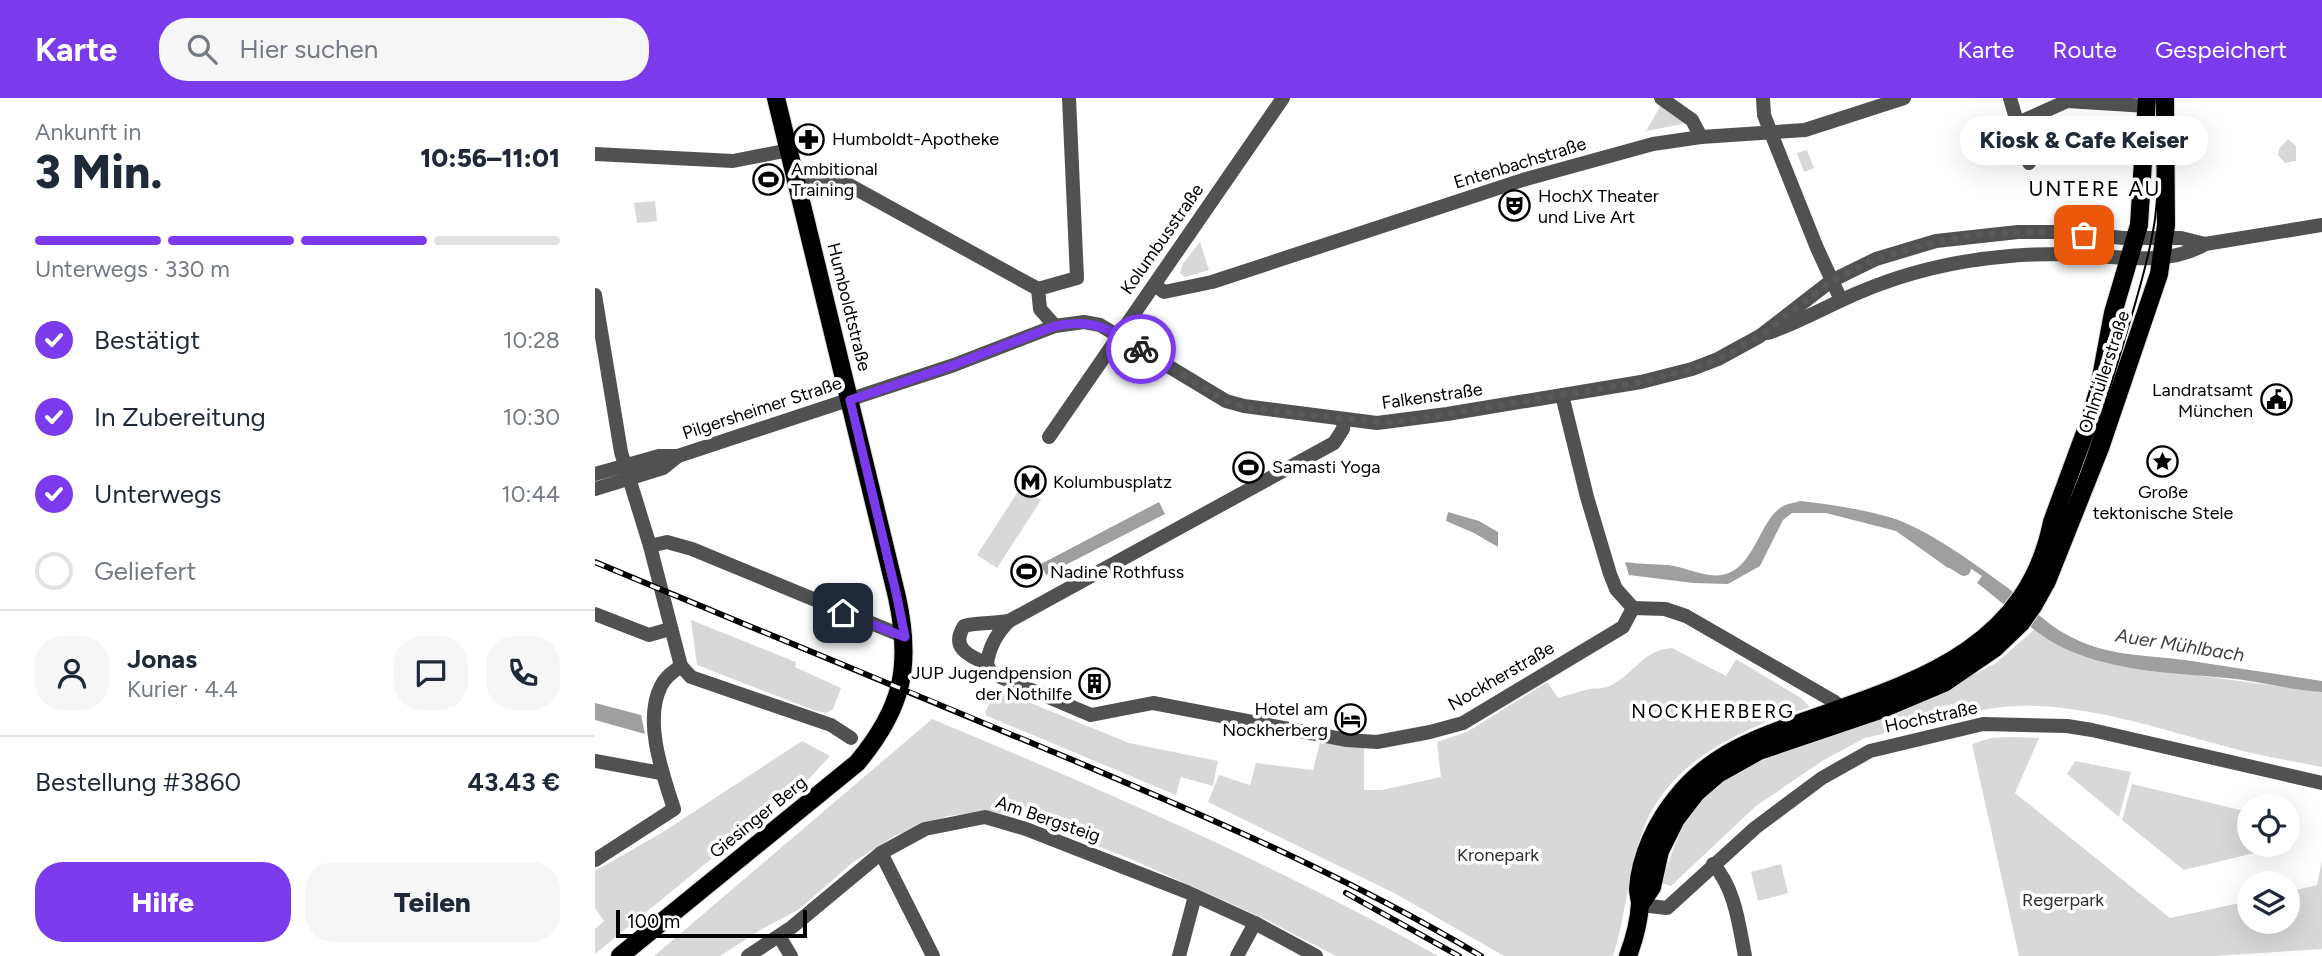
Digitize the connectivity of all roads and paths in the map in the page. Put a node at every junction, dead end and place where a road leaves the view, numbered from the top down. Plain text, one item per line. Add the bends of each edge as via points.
1 (776, 98) edge
2 (1069, 98) edge
3 (1283, 98) edge
4 (1661, 98) edge
5 (1763, 98) edge
6 (1904, 98) edge
7 (2010, 98) edge
8 (2165, 98) edge
9 (2147, 102) edge
10 (2018, 122) junction
11 (1771, 133) junction
12 (1700, 137) junction
13 (789, 150) junction
14 (595, 154) edge
15 (2029, 163) dead end
16 (798, 187) junction
17 (2322, 227) edge
18 (2135, 239) junction
19 (2164, 248) junction
20 (2129, 257) junction
21 (1831, 281) junction
22 (1155, 285) junction
23 (1038, 289) junction
24 (595, 295) edge
25 (1841, 300) junction
26 (1055, 326) junction
27 (1119, 335) junction
28 (1760, 336) junction
29 (1562, 395) junction
30 (850, 400) junction
31 (1343, 419) junction
32 (1049, 437) dead end
33 (627, 472) junction
34 (595, 474) edge
35 (595, 489) edge
36 (650, 546) junction
37 (1633, 608) junction
38 (595, 614) edge
39 (1009, 621) junction
40 (670, 629) junction
41 (905, 637) junction
42 (988, 664) junction
43 (681, 666) junction
44 (898, 691) joint
45 (1838, 709) junction
46 (851, 738) dead end
47 (595, 761) edge
48 (661, 773) junction
49 (2322, 783) edge
50 (881, 853) junction
51 (595, 860) edge
52 (1713, 864) junction
53 (1195, 896) junction
54 (1640, 905) junction
55 (1255, 923) junction
56 (779, 936) junction
57 (620, 956) edge
58 (748, 956) edge
59 (791, 956) edge
60 (933, 956) edge
61 (1179, 956) edge
62 (1237, 956) edge
63 (1316, 956) edge
64 (1628, 956) edge
65 (1745, 956) edge

1 - 13 main road, Humboldtstraße
2 - 23 street via 1077,278
3 - 22 street, Kolumbusstraße
4 - 12 street via 1692,120
5 - 11 street
6 - 11 street, Entenbachstraße via 1805,130
7 - 10 street
8 - 19 main road, Ohlmüllerstraße
9 - 10 street via 2067,101
9 - 18 main road, Ohlmüllerstraße via 2142,208
10 - 15 street
11 - 12 street, Entenbachstraße
11 - 21 street
12 - 22 street, Entenbachstraße via 1526,179 1212,282 1164,292
13 - 14 street via 733,161
13 - 16 main road, Humboldtstraße
16 - 23 street via 849,185
16 - 30 main road, Humboldtstraße
17 - 19 street via 2204,244 2179,255
18 - 19 street, Falkenstraße
18 - 20 main road, Ohlmüllerstraße
18 - 21 street, Falkenstraße via 2067,232 1971,235 1903,250
19 - 20 street, Falkenstraße
19 - 54 main road, Ohlmüllerstraße via 2081,499 2047,581 2027,614 1975,664 1926,692 1759,751 1718,774 1676,819 1660,851 1652,887
20 - 25 street, Falkenstraße via 2040,254 1973,261 1943,266
20 - 45 main road, Ohlmüllerstraße via 2090,419 2049,539 2019,602 1986,637 1952,662
21 - 25 street
21 - 28 street, Falkenstraße
22 - 27 street, Kolumbusstraße
23 - 26 street via 1040,309
24 - 33 street
25 - 28 street, Falkenstraße
26 - 27 street, Pilgersheimer Straße via 1087,323
26 - 30 street, Pilgersheimer Straße
27 - 31 street, Falkenstraße via 1226,401
27 - 32 street, Kolumbusstraße
28 - 29 street, Falkenstraße via 1718,359 1674,374
29 - 31 street, Falkenstraße via 1392,423
29 - 37 street via 1610,574
30 - 33 street, Pilgersheimer Straße via 678,456 659,456
30 - 41 main road, Humboldtstraße
31 - 39 street via 1343,429 1334,443
33 - 34 street, Pilgersheimer Straße
33 - 35 street, Pilgersheimer Straße
33 - 36 street
36 - 40 street
36 - 41 street via 667,542 692,549
37 - 42 street, Nockherstraße via 1623,627 1463,723 1377,742 1153,703 1091,715 991,673
37 - 45 street via 1672,610 1835,702
38 - 40 street via 649,635
39 - 42 street via 998,631
39 - 42 street, Nockherstraße via 964,626 958,635 966,653
40 - 43 street
41 - 44 main road, Humboldtstraße
43 - 46 street via 691,677 831,725
43 - 48 street via 667,677 657,698
44 - 57 main road, Giesinger Berg via 884,726 857,763
45 - 54 main road, Ohlmüllerstraße via 1739,746 1693,779 1654,834 1640,877
47 - 48 street
48 - 51 street via 674,809
49 - 52 street, Hochstraße via 2092,730 1983,724 1876,749 1847,762 1798,794
50 - 53 street, Am Bergsteig via 925,829 985,817 1049,837
50 - 56 street, Am Bergsteig
50 - 60 street
52 - 54 street, Hochstraße via 1667,908
52 - 65 street via 1723,874 1733,900
53 - 55 street, Am Bergsteig
53 - 61 street
54 - 64 main road
55 - 62 street
55 - 63 street, Am Bergsteig
56 - 58 street, Am Bergsteig
56 - 59 street

